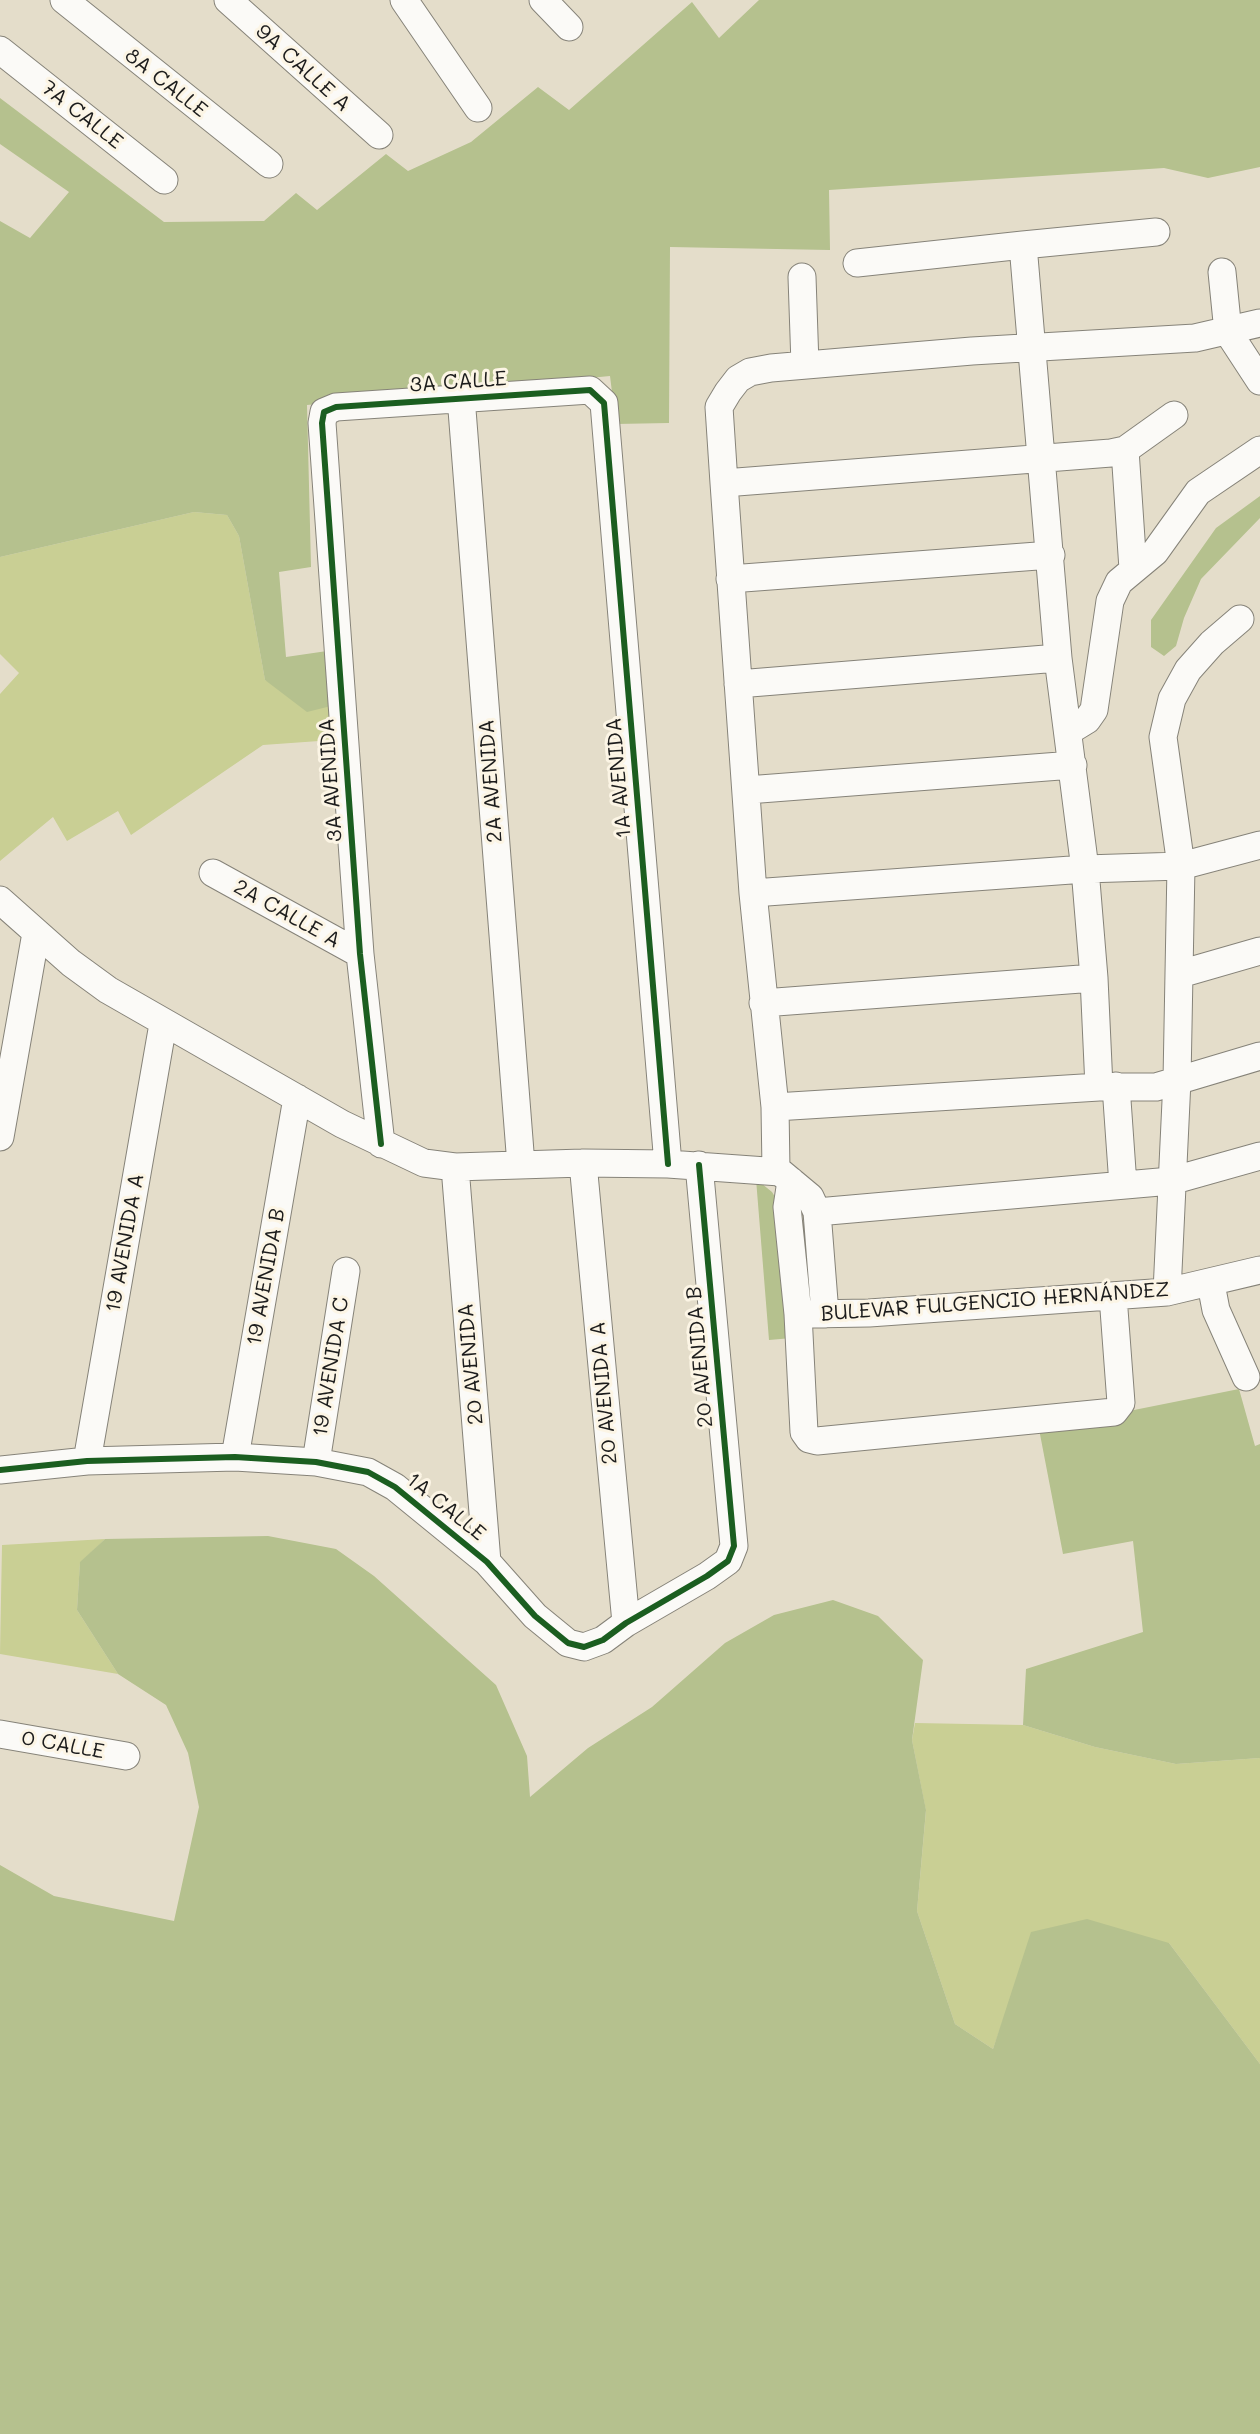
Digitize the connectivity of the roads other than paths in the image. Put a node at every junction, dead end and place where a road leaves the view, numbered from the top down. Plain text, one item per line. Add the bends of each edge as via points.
1 (64, 0) edge
2 (228, 0) edge
3 (404, 0) edge
4 (543, 0) edge
5 (568, 27) dead end
6 (0, 50) edge
7 (478, 108) dead end
8 (379, 135) dead end
9 (269, 164) dead end
10 (164, 180) dead end
11 (1156, 232) dead end
12 (1023, 245) junction
13 (857, 263) dead end
14 (1222, 272) dead end
15 (802, 277) dead end
16 (1260, 323) edge
17 (1228, 332) junction
18 (1032, 347) junction
19 (805, 365) junction
20 (1260, 381) edge
21 (595, 392) joint
22 (461, 397) junction
23 (324, 412) joint
24 (1174, 415) dead end
25 (1125, 450) junction
26 (1260, 450) edge
27 (1042, 458) junction
28 (724, 483) junction
29 (1051, 555) junction
30 (1133, 569) junction
31 (730, 579) junction
32 (1240, 619) dead end
33 (1058, 658) junction
34 (738, 684) junction
35 (1069, 731) junction
36 (1073, 765) junction
37 (747, 790) junction
38 (1260, 845) edge
39 (1181, 866) junction
40 (1085, 869) junction
41 (213, 873) dead end
42 (753, 893) junction
43 (0, 900) edge
44 (36, 933) junction
45 (1260, 951) edge
46 (360, 954) junction
47 (1180, 974) junction
48 (1094, 978) junction
49 (763, 1003) junction
50 (163, 1024) junction
51 (1260, 1056) edge
52 (1177, 1080) junction
53 (1108, 1087) junction
54 (297, 1098) junction
55 (776, 1107) junction
56 (0, 1137) edge
57 (381, 1144) junction
58 (1260, 1156) edge
59 (583, 1163) junction
60 (668, 1164) junction
61 (521, 1165) junction
62 (699, 1165) junction
63 (454, 1167) junction
64 (784, 1176) junction
65 (1171, 1181) junction
66 (1123, 1185) junction
67 (817, 1212) junction
68 (1260, 1270) edge
69 (346, 1271) dead end
70 (1210, 1284) junction
71 (1167, 1292) junction
72 (1113, 1296) junction
73 (798, 1314) junction
74 (825, 1314) junction
75 (1246, 1377) dead end
76 (236, 1457) junction
77 (87, 1461) junction
78 (316, 1462) junction
79 (0, 1470) edge
80 (734, 1546) joint
81 (487, 1562) junction
82 (626, 1623) junction
83 (0, 1734) edge
84 (126, 1756) dead end

1 - 9 street, 8A CALLE
2 - 8 street, 9A CALLE A
3 - 7 street
4 - 5 street
6 - 10 street, 7A CALLE
11 - 12 street
12 - 13 street
12 - 18 street
14 - 17 street
15 - 19 street
16 - 17 street, BULEVAR FULGENCIO HERNÁNDEZ
17 - 18 street, BULEVAR FULGENCIO HERNÁNDEZ via 1195,338
17 - 20 street
18 - 19 street, BULEVAR FULGENCIO HERNÁNDEZ
18 - 27 street
19 - 28 street, BULEVAR FULGENCIO HERNÁNDEZ via 750,372 728,392 719,407
21 - 22 street, 3A CALLE
21 - 60 street, 1A AVENIDA via 604,403
22 - 23 street, 3A CALLE via 336,407
22 - 61 street, 2A AVENIDA
23 - 46 street, 3A AVENIDA
24 - 25 street
25 - 27 street
25 - 30 street
26 - 30 street via 1197,492 1155,552
27 - 28 street
27 - 29 street
28 - 31 street, BULEVAR FULGENCIO HERNÁNDEZ
29 - 31 street
29 - 33 street
30 - 35 street via 1119,582 1110,601 1094,710 1087,720
31 - 34 street, BULEVAR FULGENCIO HERNÁNDEZ
32 - 39 street via 1188,670 1167,717 1163,737
33 - 34 street
33 - 35 street
34 - 37 street, BULEVAR FULGENCIO HERNÁNDEZ
35 - 36 street
36 - 37 street
36 - 40 street
37 - 42 street, BULEVAR FULGENCIO HERNÁNDEZ
38 - 39 street
39 - 40 street
39 - 47 street
40 - 42 street
40 - 48 street
41 - 46 street, 2A CALLE A
42 - 49 street, BULEVAR FULGENCIO HERNÁNDEZ
43 - 44 street
44 - 50 street via 108,990
44 - 56 street
45 - 47 street
46 - 57 street, 3A AVENIDA
47 - 52 street
48 - 49 street
48 - 53 street
49 - 55 street, BULEVAR FULGENCIO HERNÁNDEZ
50 - 54 street
50 - 77 street, 19 AVENIDA A
51 - 52 street
52 - 53 street via 1156,1087
52 - 65 street
53 - 55 street
53 - 66 street
54 - 57 street
54 - 76 street, 19 AVENIDA B
55 - 64 street, BULEVAR FULGENCIO HERNÁNDEZ
57 - 63 street via 424,1162
58 - 65 street
59 - 60 street
59 - 61 street
59 - 82 street, 20 AVENIDA A
60 - 62 street
61 - 63 street
62 - 64 street
62 - 80 street, 20 AVENIDA B
63 - 81 street, 20 AVENIDA
64 - 67 street via 810,1197
64 - 73 street, BULEVAR FULGENCIO HERNÁNDEZ
65 - 66 street
65 - 71 street
66 - 67 street
67 - 74 street
68 - 70 street, BULEVAR FULGENCIO HERNÁNDEZ
69 - 78 street, 19 AVENIDA C
70 - 71 street, BULEVAR FULGENCIO HERNÁNDEZ
70 - 75 street via 1216,1310
71 - 72 street, BULEVAR FULGENCIO HERNÁNDEZ
72 - 73 street via 1121,1403 1114,1413 817,1441 804,1432
72 - 74 street, BULEVAR FULGENCIO HERNÁNDEZ
73 - 74 street, BULEVAR FULGENCIO HERNÁNDEZ
76 - 77 street, 1A CALLE
76 - 78 street, 1A CALLE
77 - 79 street, 1A CALLE
78 - 81 street, 1A CALLE via 382,1478
80 - 82 street, 1A CALLE via 728,1561 707,1576
81 - 82 street, 1A CALLE via 535,1616 568,1643 584,1647 603,1640
83 - 84 street, 0 CALLE

